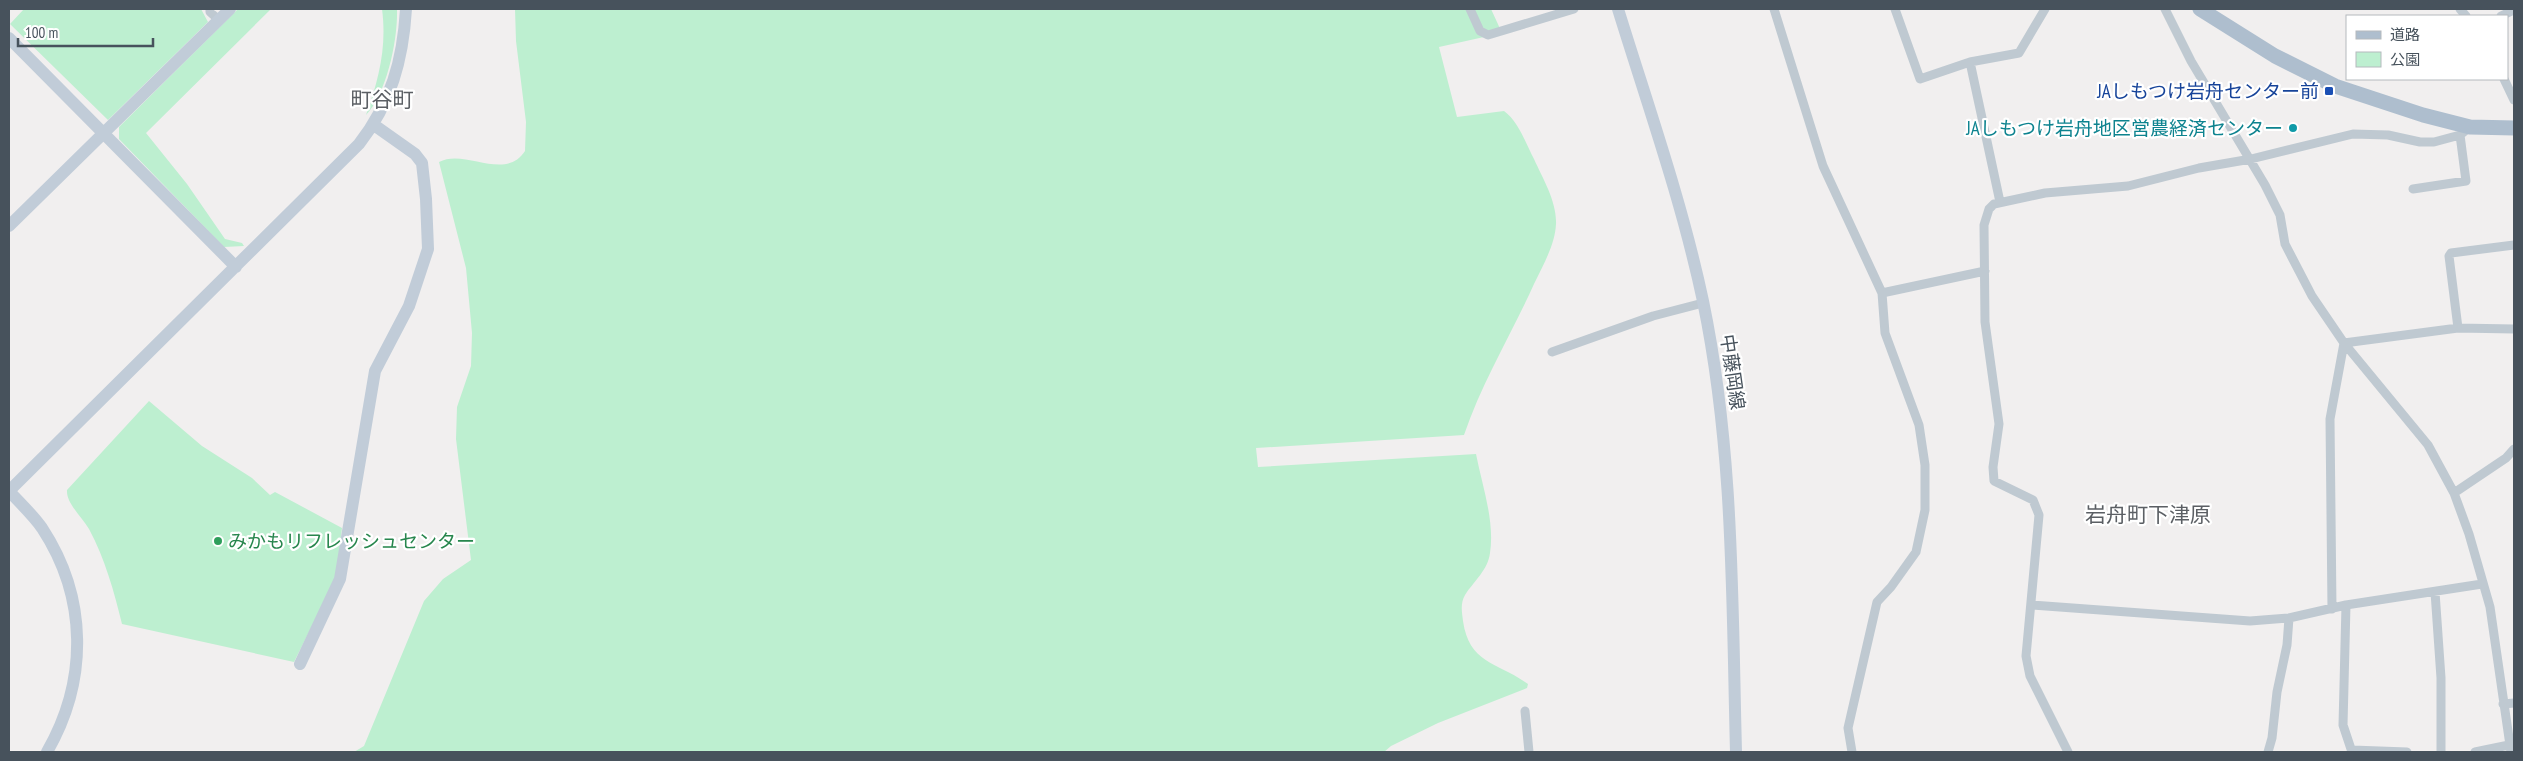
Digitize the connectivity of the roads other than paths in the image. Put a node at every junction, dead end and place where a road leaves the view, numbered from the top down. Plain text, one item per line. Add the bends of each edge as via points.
1 (210, 9) edge
2 (230, 9) edge
3 (406, 9) edge
4 (1470, 9) edge
5 (1574, 9) edge
6 (1618, 9) edge
7 (1774, 9) edge
8 (1895, 9) edge
9 (2044, 9) edge
10 (2165, 9) edge
11 (2200, 9) edge
12 (219, 20) junction
13 (9, 38) edge
14 (1970, 62) junction
15 (2504, 80) edge
16 (2514, 100) edge
17 (374, 124) junction
18 (2514, 128) edge
19 (2465, 131) junction
20 (105, 133) junction
21 (2251, 159) junction
22 (2413, 189) dead end
23 (2000, 202) junction
24 (9, 226) edge
25 (2514, 245) edge
26 (236, 267) junction
27 (1985, 270) junction
28 (1882, 293) junction
29 (1703, 303) junction
30 (2458, 328) junction
31 (2514, 329) edge
32 (2344, 343) junction
33 (1552, 352) dead end
34 (2514, 449) edge
35 (9, 491) edge
36 (2454, 494) junction
37 (2482, 584) junction
38 (2434, 592) junction
39 (2031, 605) junction
40 (2346, 606) junction
41 (2332, 610) junction
42 (2289, 618) junction
43 (300, 664) dead end
44 (2514, 703) edge
45 (2502, 704) junction
46 (1525, 710) dead end
47 (2510, 749) edge
48 (2352, 751) edge
49 (47, 752) edge
50 (1529, 752) edge
51 (1736, 752) edge
52 (1852, 752) edge
53 (2068, 752) edge
54 (2268, 752) edge
55 (2407, 752) edge
56 (2441, 752) edge
57 (2475, 752) edge

1 - 12 street
2 - 12 street
3 - 17 street via 400,60
4 - 5 street via 1480,31 1488,35
6 - 29 street, 中藤岡線 via 1677,195
7 - 28 street via 1823,166
8 - 14 street via 1920,79
9 - 14 street via 2019,53
10 - 21 street via 2191,61
11 - 19 main road via 2275,56 2335,86
12 - 20 street
13 - 20 street
14 - 23 street
15 - 16 street
17 - 26 street via 330,176
17 - 43 street via 415,154 422,163 428,249 409,306 375,371 340,580
18 - 19 main road
19 - 21 street via 2428,142 2388,135 2353,134
19 - 22 street via 2466,181
20 - 24 street
20 - 26 street
21 - 23 street via 2128,186 2045,193
21 - 32 street via 2280,215 2285,244 2299,274
23 - 27 street via 1989,209 1986,216
25 - 30 street via 2451,253
26 - 35 street
27 - 28 street
27 - 39 street via 1985,322 1999,424 1994,481 2032,500 2039,516
28 - 52 street via 1885,333 1919,425 1925,465 1925,510 1916,552 1877,602 1848,728
29 - 33 street via 1653,316
29 - 51 street, 中藤岡線 via 1730,502
30 - 31 street
30 - 32 street
32 - 36 street via 2428,445
32 - 41 street via 2330,419
34 - 36 street
35 - 49 street via 41,527 62,563 73,598 78,636 68,706
36 - 37 street
37 - 38 street
37 - 45 street via 2490,607
38 - 40 street
38 - 56 street via 2442,678
39 - 42 street via 2250,621
39 - 53 street via 2026,656 2030,676
40 - 41 street
40 - 48 street via 2343,725
41 - 42 street
42 - 54 street
44 - 45 street
45 - 47 street
46 - 50 street
47 - 57 street
48 - 55 street

